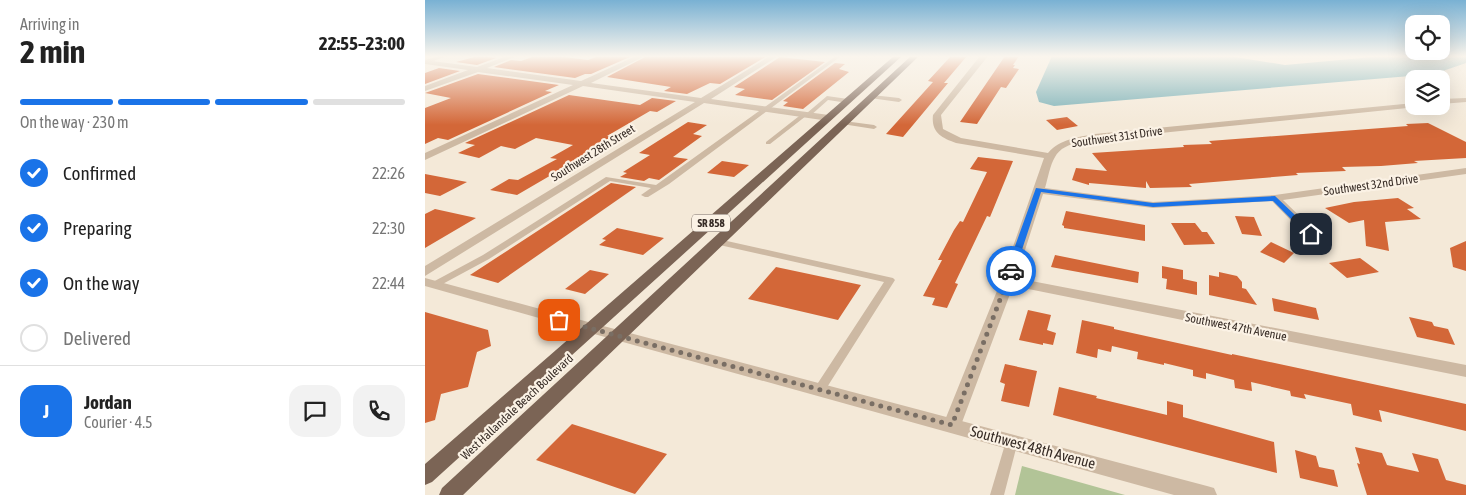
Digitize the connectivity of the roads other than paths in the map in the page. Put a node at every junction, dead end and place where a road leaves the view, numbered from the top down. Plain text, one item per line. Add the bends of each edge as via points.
1 (451, 79) edge
2 (554, 79) edge
3 (592, 79) edge
4 (737, 79) edge
5 (808, 79) edge
6 (872, 79) edge
7 (891, 79) edge
8 (966, 79) edge
9 (869, 82) junction
10 (583, 83) junction
11 (425, 89) edge
12 (872, 97) junction
13 (703, 100) junction
14 (848, 100) junction
15 (899, 100) dead end
16 (1466, 100) edge
17 (1450, 101) edge
18 (1405, 106) edge
19 (767, 109) junction
20 (807, 115) junction
21 (829, 118) junction
22 (846, 121) junction
23 (874, 127) dead end
24 (768, 143) dead end
25 (1049, 156) junction
26 (425, 157) edge
27 (1466, 171) edge
28 (787, 177) junction
29 (657, 187) junction
30 (1038, 190) junction
31 (645, 195) dead end
32 (1275, 198) junction
33 (1311, 234) dead end
34 (718, 242) junction
35 (425, 272) edge
36 (1007, 281) junction
37 (429, 283) edge
38 (592, 328) junction
39 (618, 334) junction
40 (1466, 370) edge
41 (820, 389) junction
42 (952, 425) junction
43 (1012, 442) junction
44 (425, 476) edge
45 (449, 495) edge
46 (997, 495) edge
47 (1207, 495) edge

1 - 11 street
2 - 10 street
3 - 10 street
4 - 13 street, Southwest 28th Street
5 - 19 lane
6 - 9 main road, West Hallandale Beach Boulevard / SR 858
7 - 12 main road, West Hallandale Beach Boulevard / SR 858
8 - 25 street via 937,116 935,124 939,131 959,141
9 - 14 main road, West Hallandale Beach Boulevard / SR 858
9 - 22 main road via 871,88 845,111
10 - 13 street
10 - 26 street
12 - 15 lane
12 - 22 main road, West Hallandale Beach Boulevard / SR 858
13 - 19 street
13 - 35 street, Southwest 28th Street
14 - 20 lane via 827,98
14 - 21 main road, West Hallandale Beach Boulevard / SR 858
16 - 17 street
18 - 25 street, Southwest 31st Drive via 1111,135 1073,141 1055,149
19 - 20 street
19 - 29 lane
20 - 21 street
20 - 24 lane
21 - 28 main road via 828,129 791,163
21 - 38 main road, West Hallandale Beach Boulevard / SR 858
22 - 23 lane
22 - 28 main road, West Hallandale Beach Boulevard / SR 858
25 - 30 street
27 - 32 street, Southwest 32nd Drive
28 - 34 main road, West Hallandale Beach Boulevard / SR 858
29 - 31 lane
29 - 37 lane via 609,179 486,257
30 - 32 street, Southwest 32nd Drive via 1153,205
30 - 36 street
32 - 33 street
34 - 39 main road, West Hallandale Beach Boulevard / SR 858
34 - 41 lane via 890,280
36 - 40 street, Southwest 47th Avenue via 1153,312
36 - 42 street
37 - 38 street, Southwest 48th Avenue
38 - 39 street, Southwest 48th Avenue
38 - 44 main road, West Hallandale Beach Boulevard / SR 858
39 - 41 street, Southwest 48th Avenue
39 - 45 main road, West Hallandale Beach Boulevard / SR 858
41 - 42 street, Southwest 48th Avenue
42 - 43 street, Southwest 48th Avenue
43 - 46 lane
43 - 47 street, Southwest 48th Avenue

